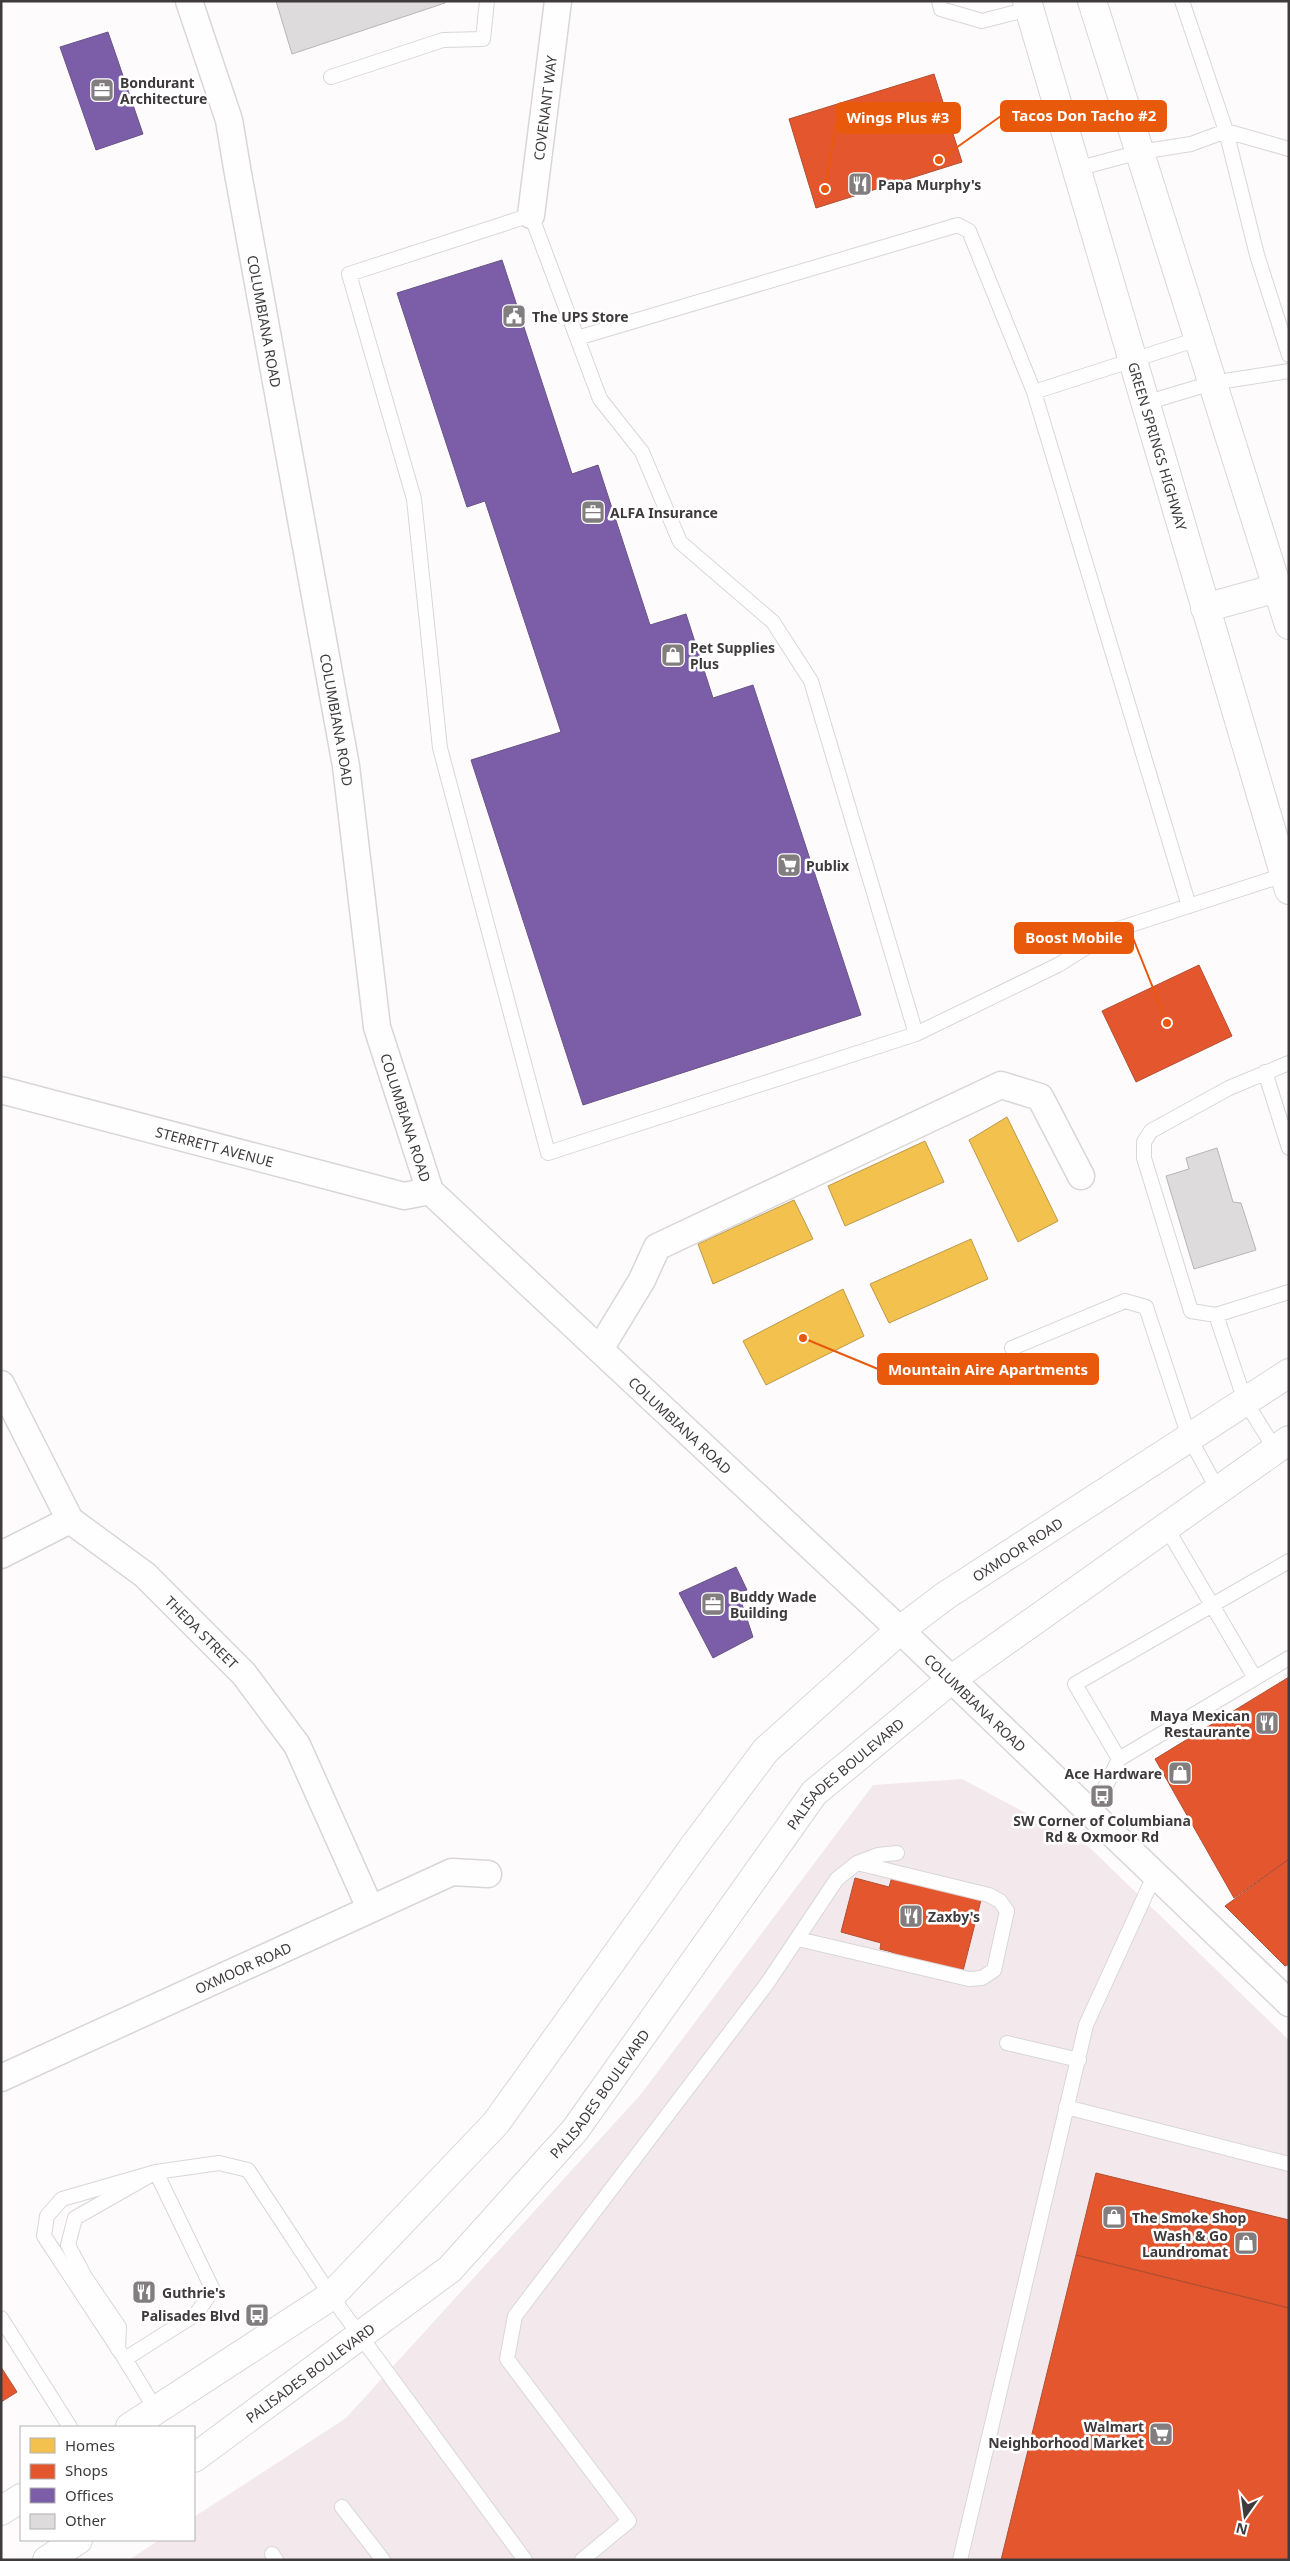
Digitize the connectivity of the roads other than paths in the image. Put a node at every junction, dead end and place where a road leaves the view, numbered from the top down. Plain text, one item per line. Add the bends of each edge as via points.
1 (189, 1) edge
2 (487, 1) edge
3 (558, 1) edge
4 (939, 1) edge
5 (1092, 1) edge
6 (1182, 1) edge
7 (1028, 5) edge
8 (331, 77) dead end
9 (1226, 132) junction
10 (1289, 150) edge
11 (1140, 152) junction
12 (1076, 169) junction
13 (531, 214) junction
14 (577, 338) junction
15 (1198, 339) junction
16 (1289, 355) edge
17 (1133, 360) junction
18 (1289, 371) edge
19 (1212, 383) junction
20 (1034, 392) junction
21 (1145, 403) junction
22 (1283, 585) edge
23 (1205, 608) junction
24 (1289, 625) edge
25 (1286, 882) edge
26 (1188, 906) junction
27 (916, 1034) junction
28 (1289, 1062) edge
29 (1265, 1072) junction
30 (1, 1090) edge
31 (1289, 1148) edge
32 (1080, 1176) dead end
33 (430, 1191) junction
34 (1289, 1292) edge
35 (1216, 1315) junction
36 (1012, 1348) dead end
37 (600, 1349) junction
38 (1289, 1373) edge
39 (1, 1384) edge
40 (1245, 1400) junction
41 (1189, 1437) junction
42 (1282, 1445) edge
43 (1218, 1490) junction
44 (70, 1520) junction
45 (1166, 1527) junction
46 (1, 1555) edge
47 (1289, 1561) edge
48 (1213, 1605) junction
49 (900, 1630) junction
50 (1289, 1658) edge
51 (952, 1678) junction
52 (1255, 1678) junction
53 (1119, 1759) junction
54 (1092, 1814) junction
55 (897, 1853) dead end
56 (857, 1863) junction
57 (488, 1874) dead end
58 (1155, 1874) junction
59 (370, 1908) junction
60 (798, 1939) junction
61 (1289, 2002) edge
62 (1007, 2043) dead end
63 (1079, 2060) junction
64 (1, 2078) edge
65 (1066, 2107) junction
66 (1289, 2164) edge
67 (156, 2172) junction
68 (331, 2296) junction
69 (1, 2318) edge
70 (360, 2335) junction
71 (122, 2354) junction
72 (156, 2410) junction
73 (69, 2426) edge
74 (132, 2426) edge
75 (195, 2457) edge
76 (20, 2499) edge
77 (342, 2507) dead end
78 (1, 2511) edge
79 (76, 2541) edge
80 (47, 2560) edge
81 (383, 2560) edge
82 (525, 2560) edge
83 (582, 2560) edge
84 (960, 2560) edge

1 - 33 street, COLUMBIANA ROAD via 228,120 239,177 346,766 377,1027
2 - 8 lane via 483,39 443,40
3 - 13 street, COVENANT WAY
4 - 7 lane via 941,9 982,20
5 - 11 main road
6 - 9 lane
7 - 12 main road, GREEN SPRINGS HIGHWAY
9 - 10 lane
9 - 11 lane via 1191,144
9 - 16 lane via 1258,255
11 - 12 lane
11 - 15 main road
12 - 17 main road, GREEN SPRINGS HIGHWAY
13 - 14 lane
13 - 27 lane via 349,274 414,499 440,748 548,1153
14 - 20 lane via 958,225 969,231
14 - 27 lane via 600,399 642,452 680,542 773,622 810,681
15 - 17 lane
15 - 19 main road
17 - 20 lane
17 - 21 main road, GREEN SPRINGS HIGHWAY
18 - 19 lane
19 - 21 lane
19 - 22 main road
20 - 26 lane
21 - 23 main road, GREEN SPRINGS HIGHWAY
22 - 23 main road
22 - 24 main road
23 - 25 main road, GREEN SPRINGS HIGHWAY
25 - 26 lane
26 - 27 lane via 1112,931 1058,965
28 - 29 lane
29 - 31 lane
29 - 35 lane via 1151,1131 1144,1142 1144,1158 1191,1311
30 - 33 street, STERRETT AVENUE via 404,1196
32 - 37 street via 1040,1097 1001,1085 657,1247 642,1280
33 - 37 street, COLUMBIANA ROAD
34 - 35 lane
35 - 40 lane
36 - 41 lane via 1125,1301 1146,1307
37 - 49 street, COLUMBIANA ROAD
38 - 40 main road, OXMOOR ROAD
39 - 44 street, THEDA STREET
40 - 41 main road, OXMOOR ROAD
40 - 42 lane
41 - 43 lane
41 - 49 main road, OXMOOR ROAD via 944,1596
42 - 43 main road
43 - 45 main road
44 - 46 street
44 - 59 street, THEDA STREET via 145,1576 244,1674 297,1746
45 - 48 lane
45 - 51 main road
47 - 48 lane
48 - 52 lane
48 - 53 lane via 1075,1684
49 - 51 street, COLUMBIANA ROAD
49 - 68 main road, OXMOOR ROAD via 766,1750 496,2123
50 - 52 lane
51 - 54 street, COLUMBIANA ROAD
51 - 70 main road, PALISADES BOULEVARD via 814,1793 575,2130 450,2269
52 - 53 lane
53 - 54 lane
54 - 58 street, COLUMBIANA ROAD
55 - 56 lane via 878,1855
56 - 60 lane via 837,1879
56 - 60 lane via 989,1895 1000,1901 1006,1911 994,1970 982,1978 969,1980
57 - 59 street, OXMOOR ROAD via 452,1872
58 - 61 street, COLUMBIANA ROAD
58 - 63 lane via 1086,2025
59 - 64 street, OXMOOR ROAD
60 - 83 lane via 515,2316 507,2359 629,2521
62 - 63 lane
63 - 65 lane
65 - 66 lane
65 - 84 lane
67 - 68 lane via 219,2163 248,2170
67 - 71 lane via 213,2290 196,2314
67 - 71 lane via 75,2218 68,2245 85,2278 119,2327
67 - 71 lane via 62,2199 47,2216 44,2236
68 - 70 lane
68 - 72 main road
69 - 73 lane
70 - 75 main road, PALISADES BOULEVARD
70 - 82 lane
71 - 72 lane
72 - 74 main road
76 - 78 main road
77 - 81 lane
79 - 80 main road

